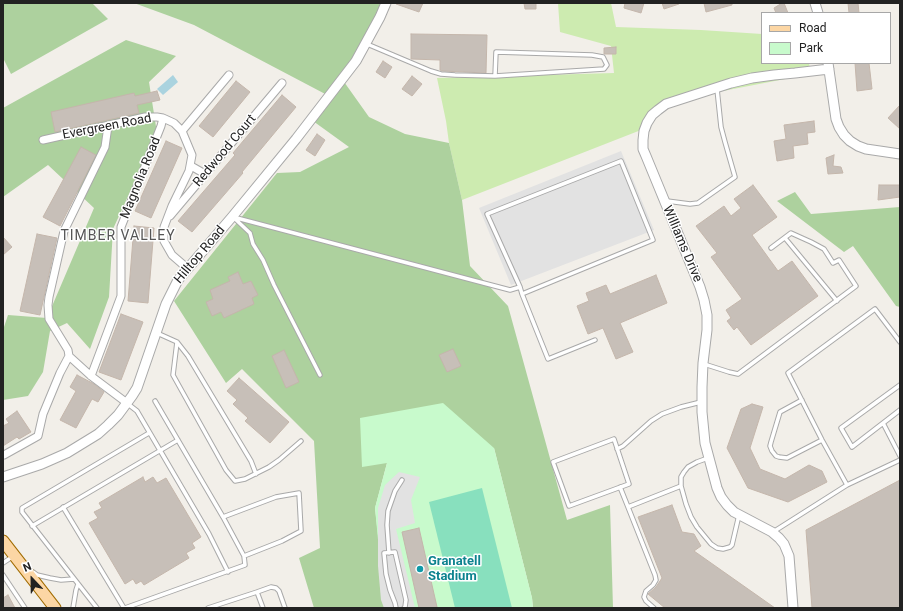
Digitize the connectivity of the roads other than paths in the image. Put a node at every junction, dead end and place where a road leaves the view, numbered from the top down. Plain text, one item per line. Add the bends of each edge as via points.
1 (386, 3) edge
2 (366, 43) junction
3 (828, 66) edge
4 (229, 75) dead end
5 (495, 76) junction
6 (282, 83) dead end
7 (717, 88) junction
8 (163, 118) junction
9 (108, 126) junction
10 (182, 131) junction
11 (42, 140) dead end
12 (900, 154) edge
13 (191, 166) junction
14 (205, 174) junction
15 (664, 201) junction
16 (232, 217) junction
17 (167, 219) junction
18 (785, 238) junction
19 (771, 248) dead end
20 (187, 268) junction
21 (520, 287) junction
22 (522, 294) junction
23 (837, 301) junction
24 (156, 332) junction
25 (595, 340) dead end
26 (177, 342) junction
27 (900, 342) edge
28 (68, 356) junction
29 (703, 363) junction
30 (320, 375) dead end
31 (91, 376) junction
32 (900, 385) edge
33 (802, 400) junction
34 (155, 401) dead end
35 (702, 402) junction
36 (127, 403) junction
37 (900, 410) edge
38 (883, 423) junction
39 (149, 433) junction
40 (178, 440) junction
41 (822, 440) junction
42 (301, 441) dead end
43 (617, 449) junction
44 (160, 451) junction
45 (4, 454) dead end
46 (900, 456) edge
47 (709, 458) junction
48 (900, 460) edge
49 (15, 474) junction
50 (256, 474) junction
51 (3, 477) edge
52 (402, 480) dead end
53 (3, 482) edge
54 (847, 485) junction
55 (681, 486) junction
56 (620, 487) junction
57 (63, 507) junction
58 (628, 507) junction
59 (739, 516) junction
60 (223, 517) junction
61 (32, 526) junction
62 (772, 532) junction
63 (4, 543) edge
64 (389, 553) junction
65 (14, 555) junction
66 (244, 556) junction
67 (3, 563) edge
68 (22, 566) junction
69 (228, 572) junction
70 (3, 575) edge
71 (74, 579) junction
72 (78, 584) junction
73 (257, 592) junction
74 (25, 608) edge
75 (55, 608) edge
76 (73, 608) edge
77 (97, 608) edge
78 (125, 608) edge
79 (208, 608) edge
80 (263, 608) edge
81 (285, 608) edge
82 (396, 608) edge
83 (404, 608) edge
84 (654, 608) edge
85 (793, 608) edge

1 - 2 street, Hilltop Road
2 - 5 lane via 441,74
2 - 16 street, Hilltop Road via 356,61 296,139
3 - 7 street, Williams Drive via 795,74 752,78
3 - 12 street via 836,119 844,135 866,149
4 - 10 street
5 - 5 lane via 496,52 592,55 603,57 607,65 604,69
6 - 14 street, Redwood Court
7 - 15 street, Williams Drive via 666,104 652,115 647,123 644,131 644,149
7 - 15 lane via 721,127 735,177 698,203
8 - 9 street, Evergreen Road via 145,118
8 - 10 street, Evergreen Road via 174,123
8 - 31 street, Magnolia Road via 121,228 121,296
9 - 11 street, Evergreen Road
9 - 28 street via 105,147 64,231 49,297 49,319 68,350
10 - 13 street via 192,155
13 - 14 street
13 - 17 street
14 - 17 street, Redwood Court
15 - 29 street, Williams Drive via 704,300 707,330
16 - 20 street, Hilltop Road
16 - 21 lane via 510,290
16 - 30 lane via 250,233
17 - 20 street via 164,240 172,255
18 - 19 lane
18 - 23 lane
18 - 23 lane via 791,233 824,249 833,264 839,260 856,286
20 - 24 street, Hilltop Road via 171,292
21 - 22 lane
21 - 22 lane via 487,214 621,161 653,240
22 - 25 lane via 548,359
23 - 29 lane via 738,374
24 - 26 lane
24 - 36 street, Hilltop Road via 137,388
26 - 50 lane via 227,420
26 - 50 lane via 173,374 226,470 235,480
27 - 33 lane via 875,309 788,373
28 - 31 street
28 - 45 street via 43,414 38,436
29 - 35 street, Williams Drive
31 - 36 street
32 - 38 lane via 841,428 852,447
33 - 41 lane
33 - 41 lane via 780,412 770,442 772,451 776,456 787,458
34 - 40 lane
35 - 43 lane via 662,414
35 - 47 street, Williams Drive via 705,443
36 - 39 lane via 137,411
36 - 49 street, Hilltop Road via 108,425 90,439 55,459
37 - 38 lane
38 - 46 lane
39 - 44 lane
39 - 61 lane via 22,508
40 - 44 lane
40 - 60 lane
41 - 54 lane
42 - 50 lane via 279,460
43 - 56 lane via 629,484
43 - 56 lane via 614,440 553,462 569,506
44 - 57 lane
44 - 69 lane via 209,534
47 - 55 lane via 688,467 681,476
47 - 59 street, Williams Drive via 721,497
48 - 54 lane
49 - 51 street, Hilltop Road
49 - 53 street
52 - 64 lane via 395,491 388,512
54 - 62 lane
55 - 58 lane
55 - 59 lane via 691,517 711,544 717,548 723,550 730,547
56 - 58 lane
57 - 61 lane
57 - 78 lane
58 - 84 lane via 655,574 656,580 644,597
59 - 62 street, Williams Drive
60 - 66 lane
60 - 66 lane via 276,497 299,493 301,531
61 - 71 lane
62 - 85 street, Williams Drive via 788,552
63 - 65 main road
64 - 82 lane via 384,553 386,574
64 - 83 lane via 395,552 406,600
65 - 67 lane
65 - 68 main road
66 - 69 lane via 245,565
68 - 71 lane via 37,575 61,580
68 - 75 main road
69 - 78 lane
70 - 74 lane
71 - 72 lane
72 - 76 lane
72 - 77 lane
73 - 79 lane
73 - 80 lane
73 - 81 lane via 271,587 276,588

